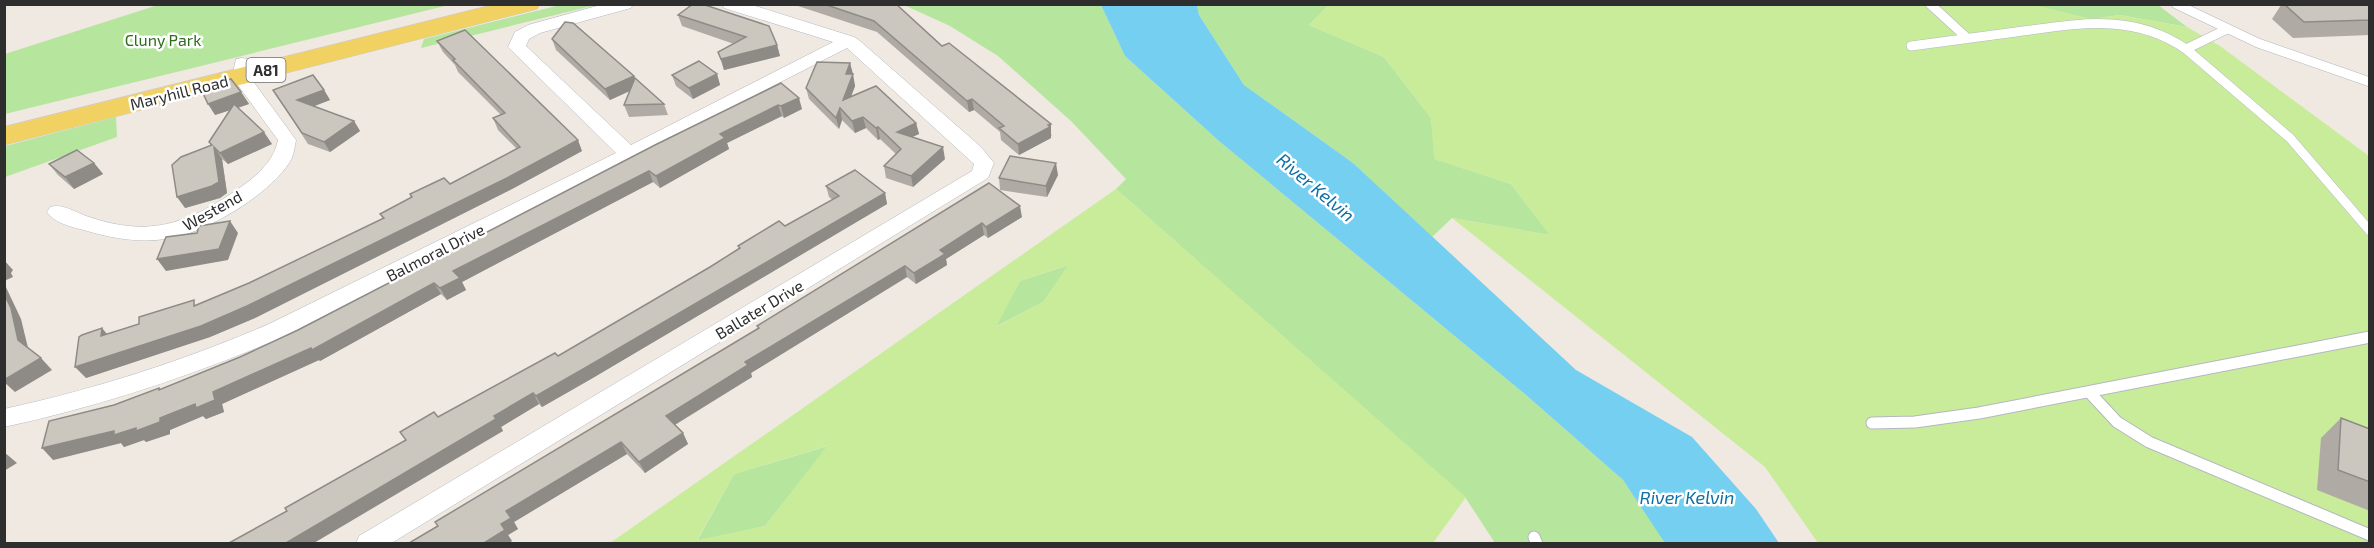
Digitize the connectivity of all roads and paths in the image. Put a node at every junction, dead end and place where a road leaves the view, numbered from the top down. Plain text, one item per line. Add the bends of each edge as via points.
1 (480, 4) edge
2 (528, 4) edge
3 (625, 4) edge
4 (730, 4) edge
5 (1930, 4) edge
6 (2176, 4) edge
7 (2225, 30) junction
8 (1966, 38) junction
9 (848, 41) junction
10 (1911, 46) dead end
11 (2186, 48) junction
12 (241, 70) junction
13 (2370, 82) edge
14 (4, 123) edge
15 (4, 136) edge
16 (629, 154) junction
17 (57, 212) dead end
18 (2370, 231) edge
19 (2370, 337) edge
20 (2090, 393) junction
21 (4, 418) edge
22 (1872, 423) dead end
23 (2370, 535) edge
24 (369, 543) edge

1 - 12 main road, Maryhill Road / A81
2 - 12 main road, Maryhill Road / A81
3 - 16 street via 534,29 521,36 517,47
4 - 9 street
5 - 8 lane
6 - 7 lane
7 - 11 lane
7 - 13 lane
8 - 10 lane
8 - 11 lane via 2091,22 2113,23 2165,36
9 - 16 street, Balmoral Drive
9 - 24 street, Ballater Drive via 974,151 984,163 981,174
11 - 18 lane via 2290,138
12 - 14 main road, Maryhill Road / A81
12 - 15 main road, Maryhill Road / A81
12 - 17 street, Westend via 287,140 282,158 258,182 232,202 167,232 105,228
16 - 21 street, Balmoral Drive via 219,356 97,397
19 - 20 lane
20 - 22 lane via 1940,419
20 - 23 lane via 2117,422 2149,442

